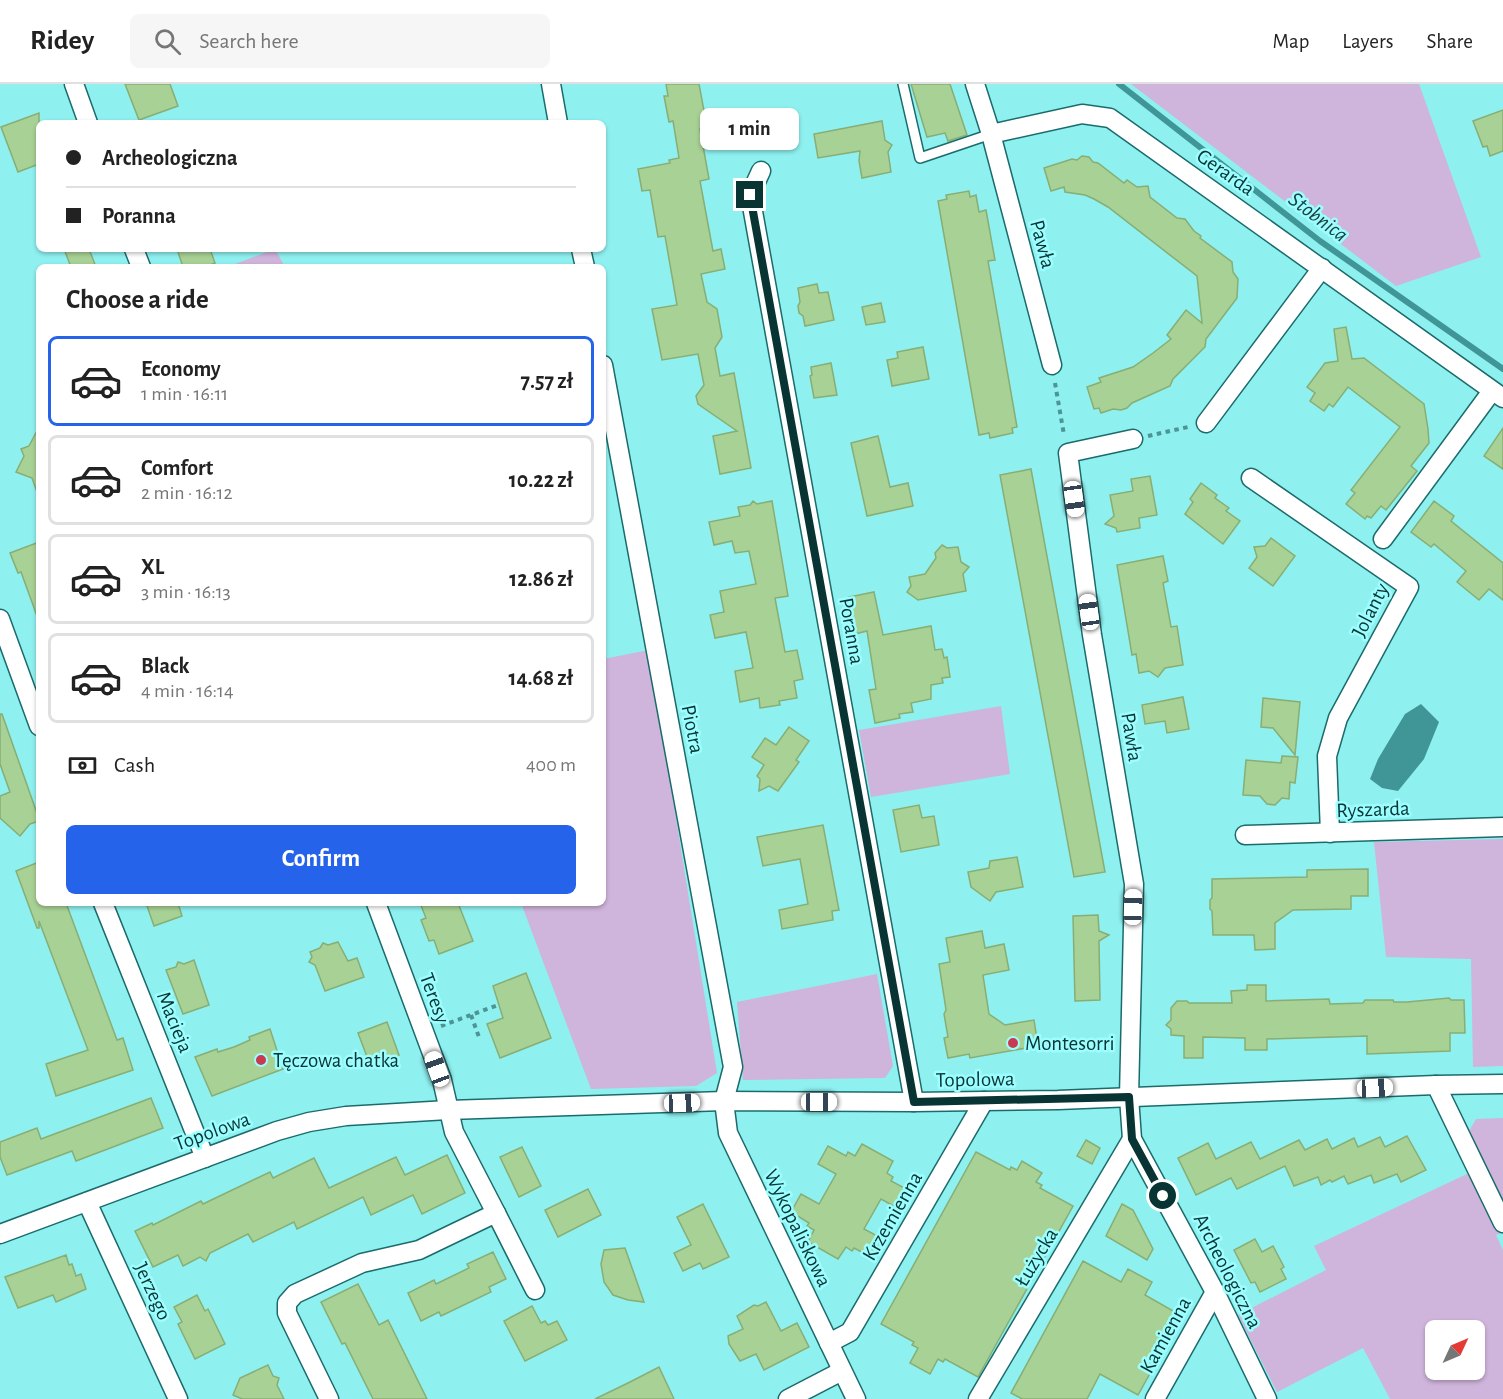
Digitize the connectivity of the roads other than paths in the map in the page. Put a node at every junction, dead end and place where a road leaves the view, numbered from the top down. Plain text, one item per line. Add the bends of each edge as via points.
1 (74, 84) edge
2 (551, 84) edge
3 (903, 84) edge
4 (975, 84) edge
5 (87, 120) edge
6 (557, 120) edge
7 (991, 134) junction
8 (761, 171) dead end
9 (1322, 268) junction
10 (1052, 365) road end
11 (606, 381) edge
12 (1498, 394) edge
13 (1206, 423) road end
14 (1133, 439) road end
15 (1251, 478) dead end
16 (1383, 539) dead end
17 (0, 619) edge
18 (36, 718) edge
19 (1503, 827) edge
20 (1330, 833) junction
21 (1245, 835) dead end
22 (104, 906) edge
23 (377, 906) edge
24 (1436, 1084) junction
25 (1503, 1084) edge
26 (1129, 1097) junction
27 (724, 1101) junction
28 (984, 1101) junction
29 (914, 1102) junction
30 (448, 1110) junction
31 (1132, 1139) junction
32 (205, 1158) junction
33 (87, 1202) junction
34 (496, 1213) junction
35 (1503, 1223) edge
36 (0, 1234) edge
37 (535, 1290) dead end
38 (1215, 1292) junction
39 (829, 1343) junction
40 (842, 1371) junction
41 (178, 1399) edge
42 (330, 1399) edge
43 (788, 1399) edge
44 (856, 1399) edge
45 (978, 1399) edge
46 (1155, 1399) edge
47 (1267, 1399) edge

1 - 5 street
2 - 6 street
3 - 7 lane via 920,158
4 - 7 street, Pawła
7 - 9 street, Gerarda via 1082,114 1110,118
7 - 10 street, Pawła
8 - 29 street, Poranna via 750,195
9 - 12 street, Gerarda
9 - 13 street
11 - 27 street, Piotra via 733,1067
12 - 16 street
14 - 26 street, Pawła via 1068,453 1092,635 1134,884
15 - 20 street, Jolanty via 1410,587 1338,718 1327,756
17 - 18 street
19 - 20 street, Ryszarda
20 - 21 street, Ryszarda
22 - 32 street, Macieja
23 - 30 street, Teresy via 442,1080
24 - 25 street, Topolowa
24 - 26 street, Topolowa
24 - 35 street
26 - 28 street, Topolowa
26 - 31 street, Archeologiczna
27 - 29 street, Topolowa
27 - 30 street, Topolowa
27 - 39 street, Wykopaliskowa via 728,1133
28 - 29 street, Topolowa
28 - 39 street, Krzemienna via 850,1332
30 - 32 street, Topolowa via 309,1122
30 - 34 street via 454,1132
31 - 38 street, Archeologiczna
31 - 45 street, Łużycka
32 - 33 street, Topolowa
33 - 36 street, Topolowa
33 - 41 street, Jerzego
34 - 37 street
34 - 42 street via 419,1250 362,1263 294,1294 287,1303 287,1313
38 - 46 street, Kamienna
38 - 47 street, Archeologiczna
39 - 40 street, Wykopaliskowa
40 - 43 street
40 - 44 street, Wykopaliskowa

